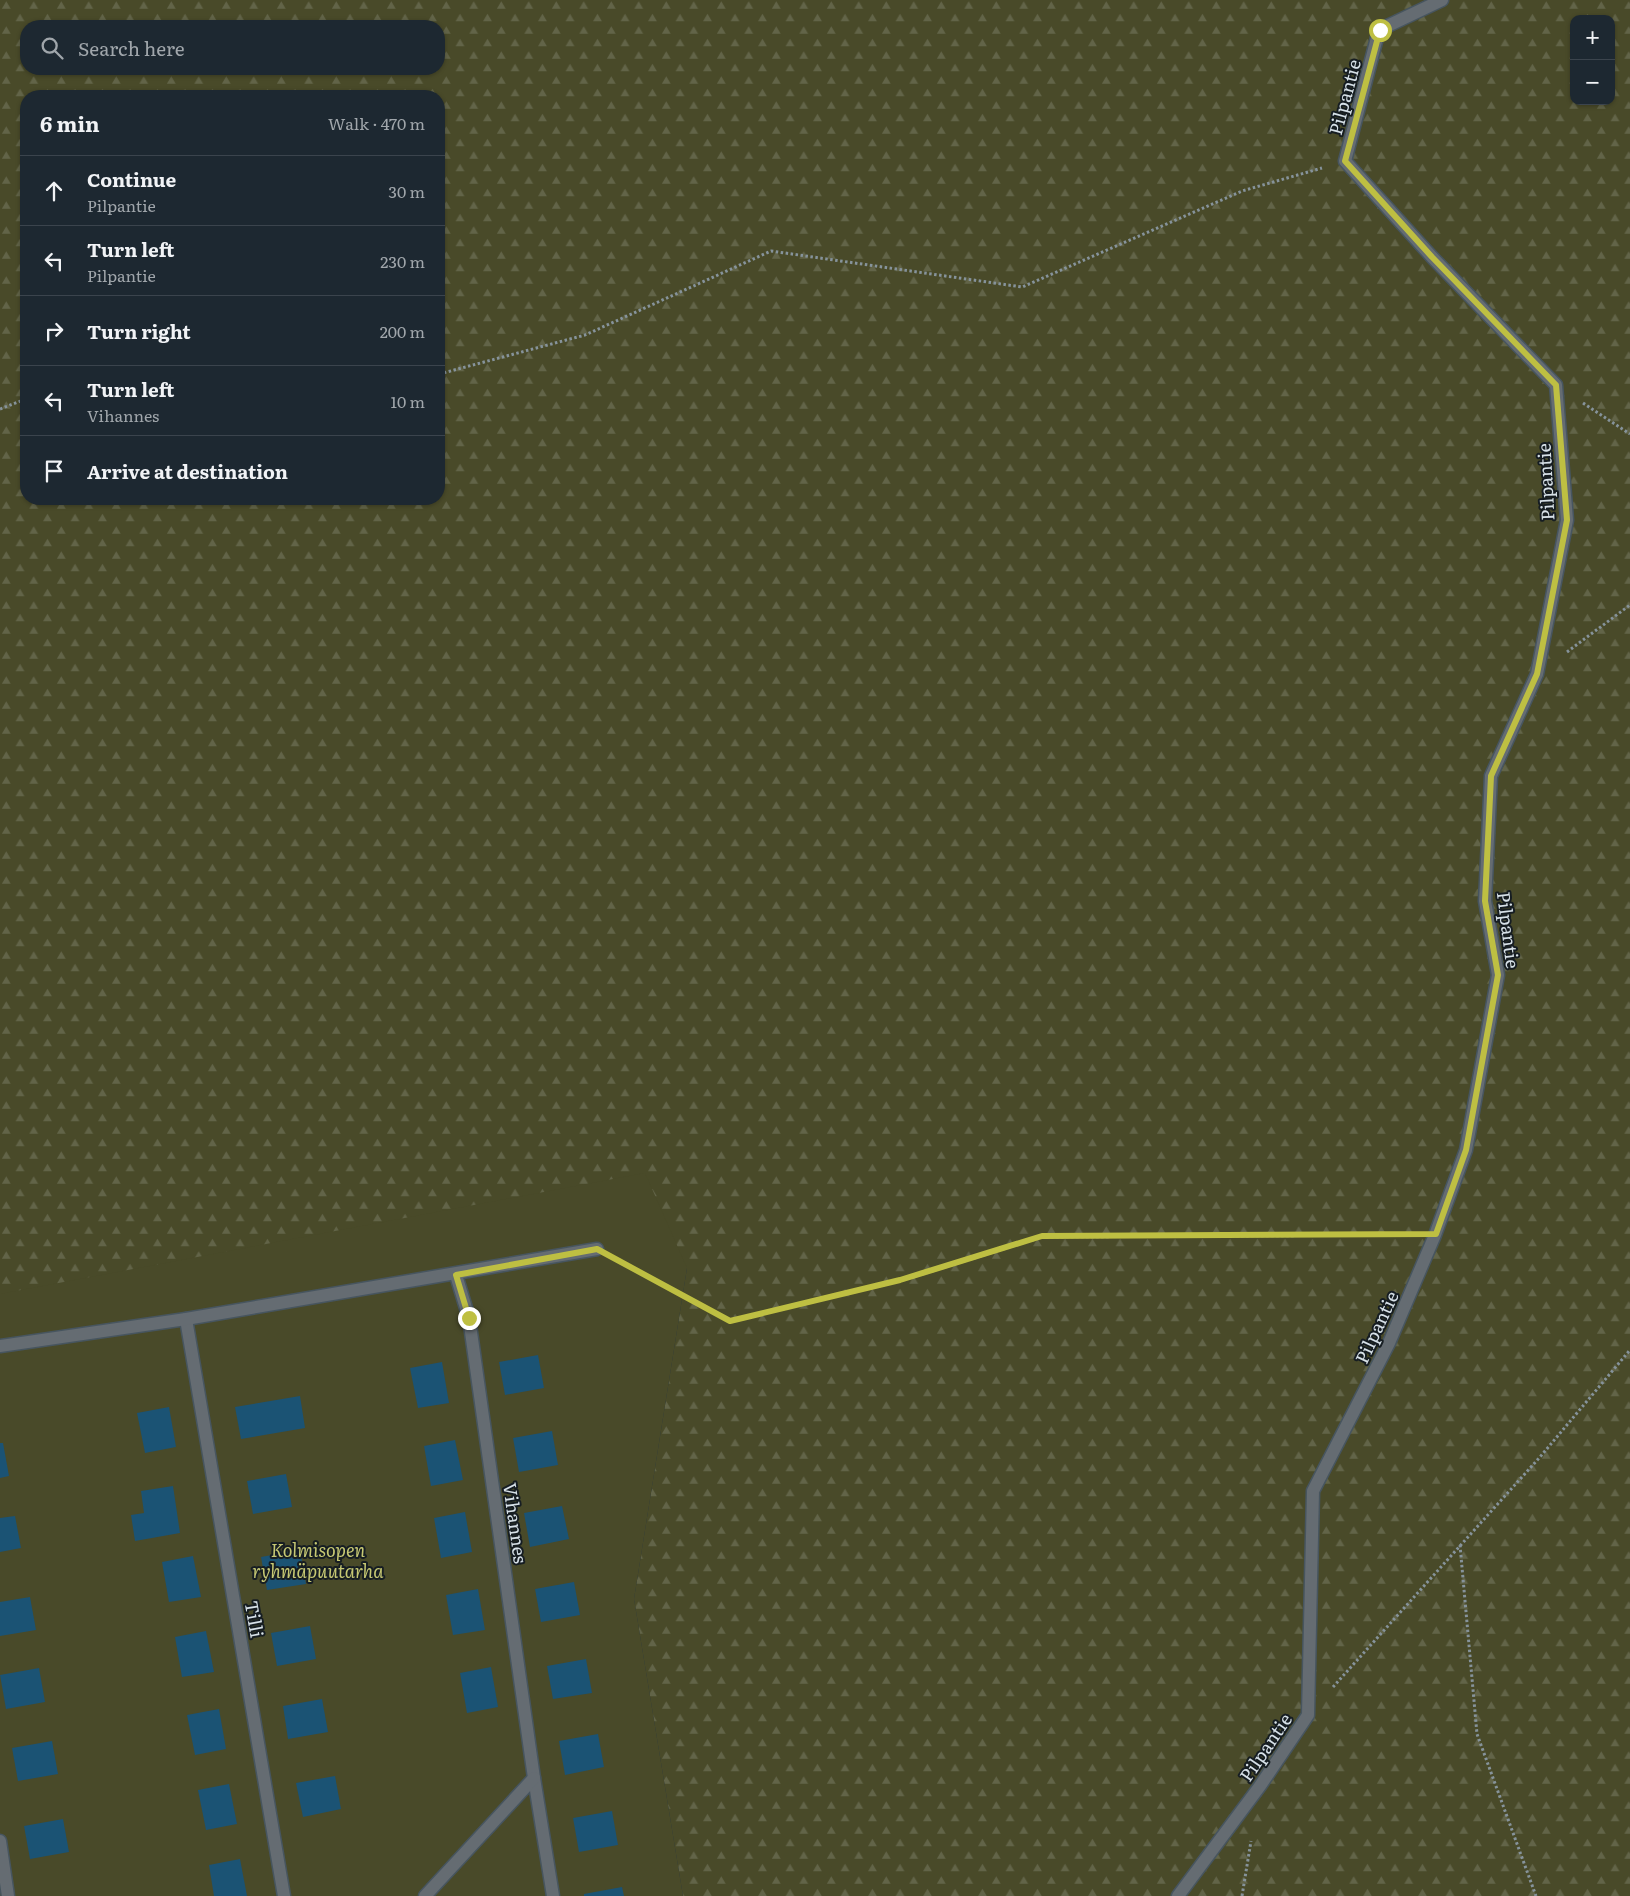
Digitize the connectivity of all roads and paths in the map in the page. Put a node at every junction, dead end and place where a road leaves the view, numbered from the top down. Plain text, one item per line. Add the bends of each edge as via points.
1 (1442, 0) edge
2 (1345, 161) junction
3 (445, 372) edge
4 (1556, 385) junction
5 (20, 401) edge
6 (0, 409) edge
7 (1630, 434) edge
8 (1630, 605) edge
9 (1537, 674) junction
10 (1436, 1234) junction
11 (597, 1249) joint
12 (456, 1275) junction
13 (186, 1319) junction
14 (0, 1346) edge
15 (1630, 1350) edge
16 (1460, 1545) junction
17 (1308, 1715) junction
18 (534, 1778) junction
19 (0, 1842) edge
20 (8, 1896) edge
21 (284, 1896) edge
22 (425, 1896) edge
23 (553, 1896) edge
24 (1178, 1896) edge
25 (1536, 1896) edge

1 - 2 street, Pilpantie via 1380,30
2 - 3 path via 1242,191 1022,286 771,251 585,335
2 - 4 street, Pilpantie
4 - 7 path
4 - 9 street, Pilpantie via 1567,520
5 - 6 path
8 - 9 path
9 - 10 street, Pilpantie via 1491,776 1485,901 1498,975 1466,1150
10 - 11 path via 1042,1236 900,1280 730,1321
10 - 17 street, Pilpantie via 1389,1342 1313,1491
11 - 12 street
12 - 13 street
12 - 18 street, Vihannes via 469,1318
13 - 14 street
13 - 21 street, Tilli
15 - 16 path
16 - 17 path
16 - 25 path via 1477,1734
17 - 24 street, Pilpantie
18 - 22 street
18 - 23 street, Vihannes
19 - 20 street

